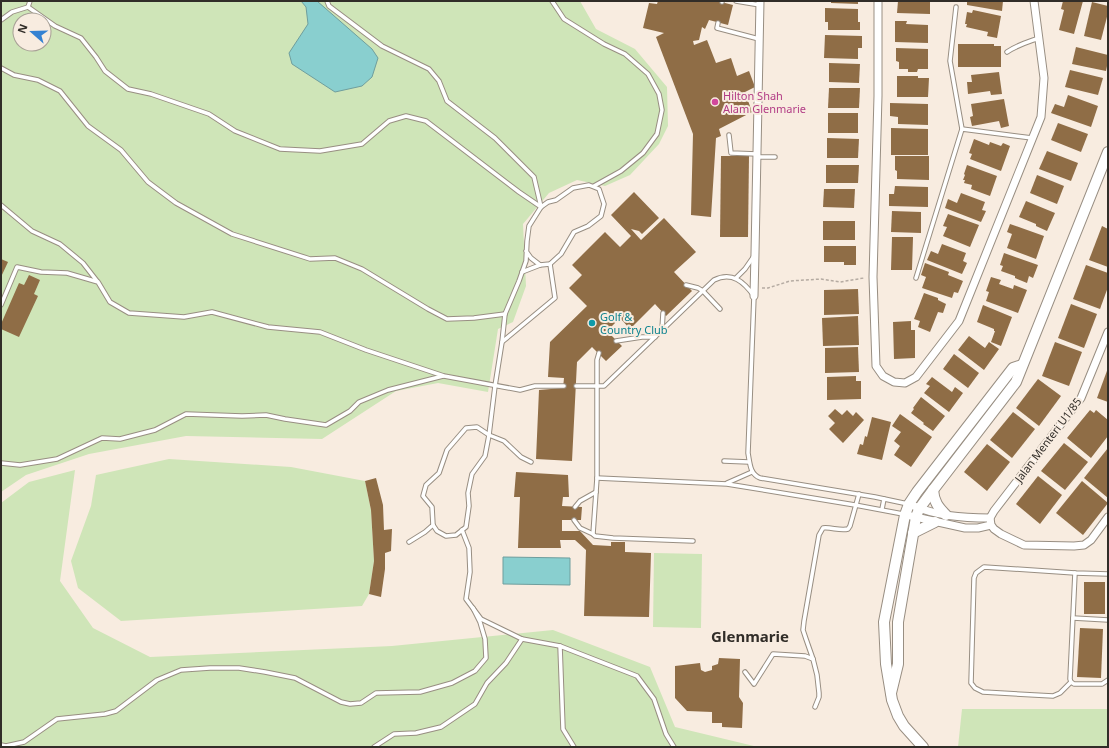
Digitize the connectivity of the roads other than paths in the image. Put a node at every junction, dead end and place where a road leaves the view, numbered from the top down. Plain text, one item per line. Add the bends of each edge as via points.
1 (30, 1) edge
2 (327, 1) edge
3 (552, 1) edge
4 (736, 1) edge
5 (878, 1) edge
6 (1034, 1) edge
7 (760, 3) edge
8 (28, 7) junction
9 (956, 7) dead end
10 (1, 20) edge
11 (718, 23) dead end
12 (1039, 38) junction
13 (760, 39) junction
14 (1007, 52) dead end
15 (1, 68) edge
16 (962, 129) junction
17 (729, 135) dead end
18 (1032, 138) junction
19 (1108, 152) edge
20 (757, 155) junction
21 (775, 157) dead end
22 (594, 186) junction
23 (1, 205) edge
24 (541, 206) junction
25 (526, 251) junction
26 (756, 253) junction
27 (550, 264) junction
28 (540, 265) junction
29 (522, 272) junction
30 (736, 278) junction
31 (916, 278) dead end
32 (98, 282) junction
33 (686, 285) dead end
34 (703, 291) junction
35 (754, 296) junction
36 (1, 305) edge
37 (720, 309) dead end
38 (663, 313) dead end
39 (505, 314) junction
40 (662, 330) junction
41 (1108, 332) edge
42 (655, 337) junction
43 (616, 341) dead end
44 (502, 342) junction
45 (598, 353) dead end
46 (1022, 365) junction
47 (444, 376) junction
48 (495, 386) junction
49 (564, 386) dead end
50 (576, 386) dead end
51 (597, 386) junction
52 (490, 435) junction
53 (724, 461) dead end
54 (531, 462) dead end
55 (749, 462) junction
56 (1, 463) edge
57 (752, 472) junction
58 (597, 478) junction
59 (727, 484) junction
60 (933, 490) junction
61 (596, 492) junction
62 (859, 494) junction
63 (884, 499) junction
64 (909, 504) junction
65 (856, 505) junction
66 (575, 507) dead end
67 (882, 510) junction
68 (917, 513) junction
69 (905, 515) junction
70 (946, 516) junction
71 (1108, 517) edge
72 (574, 520) dead end
73 (935, 522) junction
74 (991, 522) junction
75 (433, 525) junction
76 (462, 530) junction
77 (913, 533) junction
78 (593, 534) junction
79 (693, 541) dead end
80 (409, 542) dead end
81 (1075, 573) junction
82 (1108, 574) edge
83 (473, 608) junction
84 (1073, 618) junction
85 (1108, 620) edge
86 (522, 639) junction
87 (560, 646) junction
88 (813, 659) junction
89 (745, 672) dead end
90 (1108, 680) edge
91 (1071, 682) junction
92 (891, 693) junction
93 (815, 707) dead end
94 (1, 745) edge
95 (374, 747) edge
96 (574, 747) edge
97 (674, 747) edge
98 (923, 747) edge

1 - 8 lane
2 - 24 lane via 329,6 382,46 430,69 439,81 447,101 495,138 534,177
3 - 22 lane via 564,18 604,44 625,54 637,64 648,74 659,94 662,110 657,134 621,171
4 - 7 lane
5 - 18 street via 873,277 876,366 883,376 894,382 905,383 916,377 959,321
6 - 12 street
7 - 13 street
8 - 10 lane via 12,12
8 - 24 lane via 55,26 81,38 105,71 128,89 151,94 209,114 235,131 280,149 320,151 362,144 389,121 406,116 426,121
9 - 16 lane via 950,61
11 - 13 lane via 717,28
12 - 14 lane
12 - 18 street via 1044,78 1041,117
13 - 20 street
15 - 39 lane via 14,75 38,80 60,91 88,126 121,150 148,182 176,203 232,234 310,259 335,258 362,269 447,319
16 - 18 lane
16 - 31 lane
17 - 20 lane via 731,153
19 - 46 street
20 - 21 lane
20 - 26 street
22 - 24 lane via 573,188 556,200
22 - 27 lane via 599,189 604,204 601,216 574,232 562,254
23 - 32 lane via 32,231 60,244 83,263
24 - 25 lane via 529,226
25 - 28 lane
25 - 29 lane
26 - 30 lane
26 - 35 street
27 - 28 lane
27 - 44 lane via 555,298
28 - 29 lane
29 - 39 lane
30 - 34 lane via 719,278
30 - 35 lane via 746,285
32 - 36 lane via 67,273 41,272 17,267
32 - 47 lane via 110,302 130,313 184,317 212,312 268,327 320,332
33 - 34 lane
34 - 37 lane
34 - 40 lane
35 - 55 lane
38 - 40 lane
39 - 44 lane
40 - 42 lane
41 - 74 street, Jalan Menteri U1/85 via 1081,398 994,511
42 - 43 lane
42 - 51 lane via 604,386
44 - 48 lane
45 - 51 lane
46 - 60 street via 1016,382
46 - 64 street via 1013,368
47 - 48 lane
47 - 56 lane via 388,390 359,402 350,411 326,425 266,415 186,414 155,430 120,439 102,438 57,459 20,465
48 - 49 lane via 520,390 535,386
48 - 52 lane
50 - 51 lane
51 - 58 lane
52 - 54 lane via 504,441 521,457
52 - 75 lane via 477,427 466,428 448,450 439,473 426,485 424,491 423,496 432,507
52 - 76 lane via 485,456 472,474 466,527
53 - 55 lane
55 - 57 lane
57 - 59 lane
57 - 62 lane via 760,478
58 - 59 lane
58 - 61 lane
59 - 65 lane
60 - 68 street
60 - 70 street via 937,505
61 - 66 lane
61 - 78 lane
62 - 63 lane
62 - 65 lane
63 - 64 lane
63 - 67 lane
64 - 68 street
64 - 69 street
65 - 67 lane
65 - 88 lane via 848,529 823,528 819,534 803,630
67 - 69 lane
68 - 69 street
68 - 70 street
68 - 73 street
68 - 77 street
69 - 92 street via 884,622 886,664
70 - 74 street
71 - 74 street via 1091,540 1084,545 1074,546 1024,545 1001,534 994,529
72 - 78 lane via 580,528
73 - 74 street via 978,528
73 - 77 street
75 - 76 lane via 436,531 446,536 456,535
75 - 80 lane
76 - 83 lane via 469,548 470,572 466,599
77 - 92 street via 898,622 898,664
78 - 79 lane via 613,538
81 - 82 lane
81 - 84 lane
81 - 91 lane via 984,567 974,578 971,682 975,688 983,692 1053,696 1060,694
83 - 86 lane via 482,619
83 - 94 lane via 485,639 486,658 475,671 452,684 420,692 376,694 361,703 350,704 288,676 239,668 182,670 158,680 116,711 57,719 24,742
84 - 85 lane
84 - 91 lane
86 - 87 lane
86 - 95 lane via 506,664 486,683 475,704 441,727 416,733 394,734
87 - 96 lane via 564,729
87 - 97 lane via 637,676 654,699 666,734
88 - 89 lane via 773,654 754,684
88 - 93 lane via 819,693
90 - 91 lane via 1102,684
92 - 98 street via 898,716

